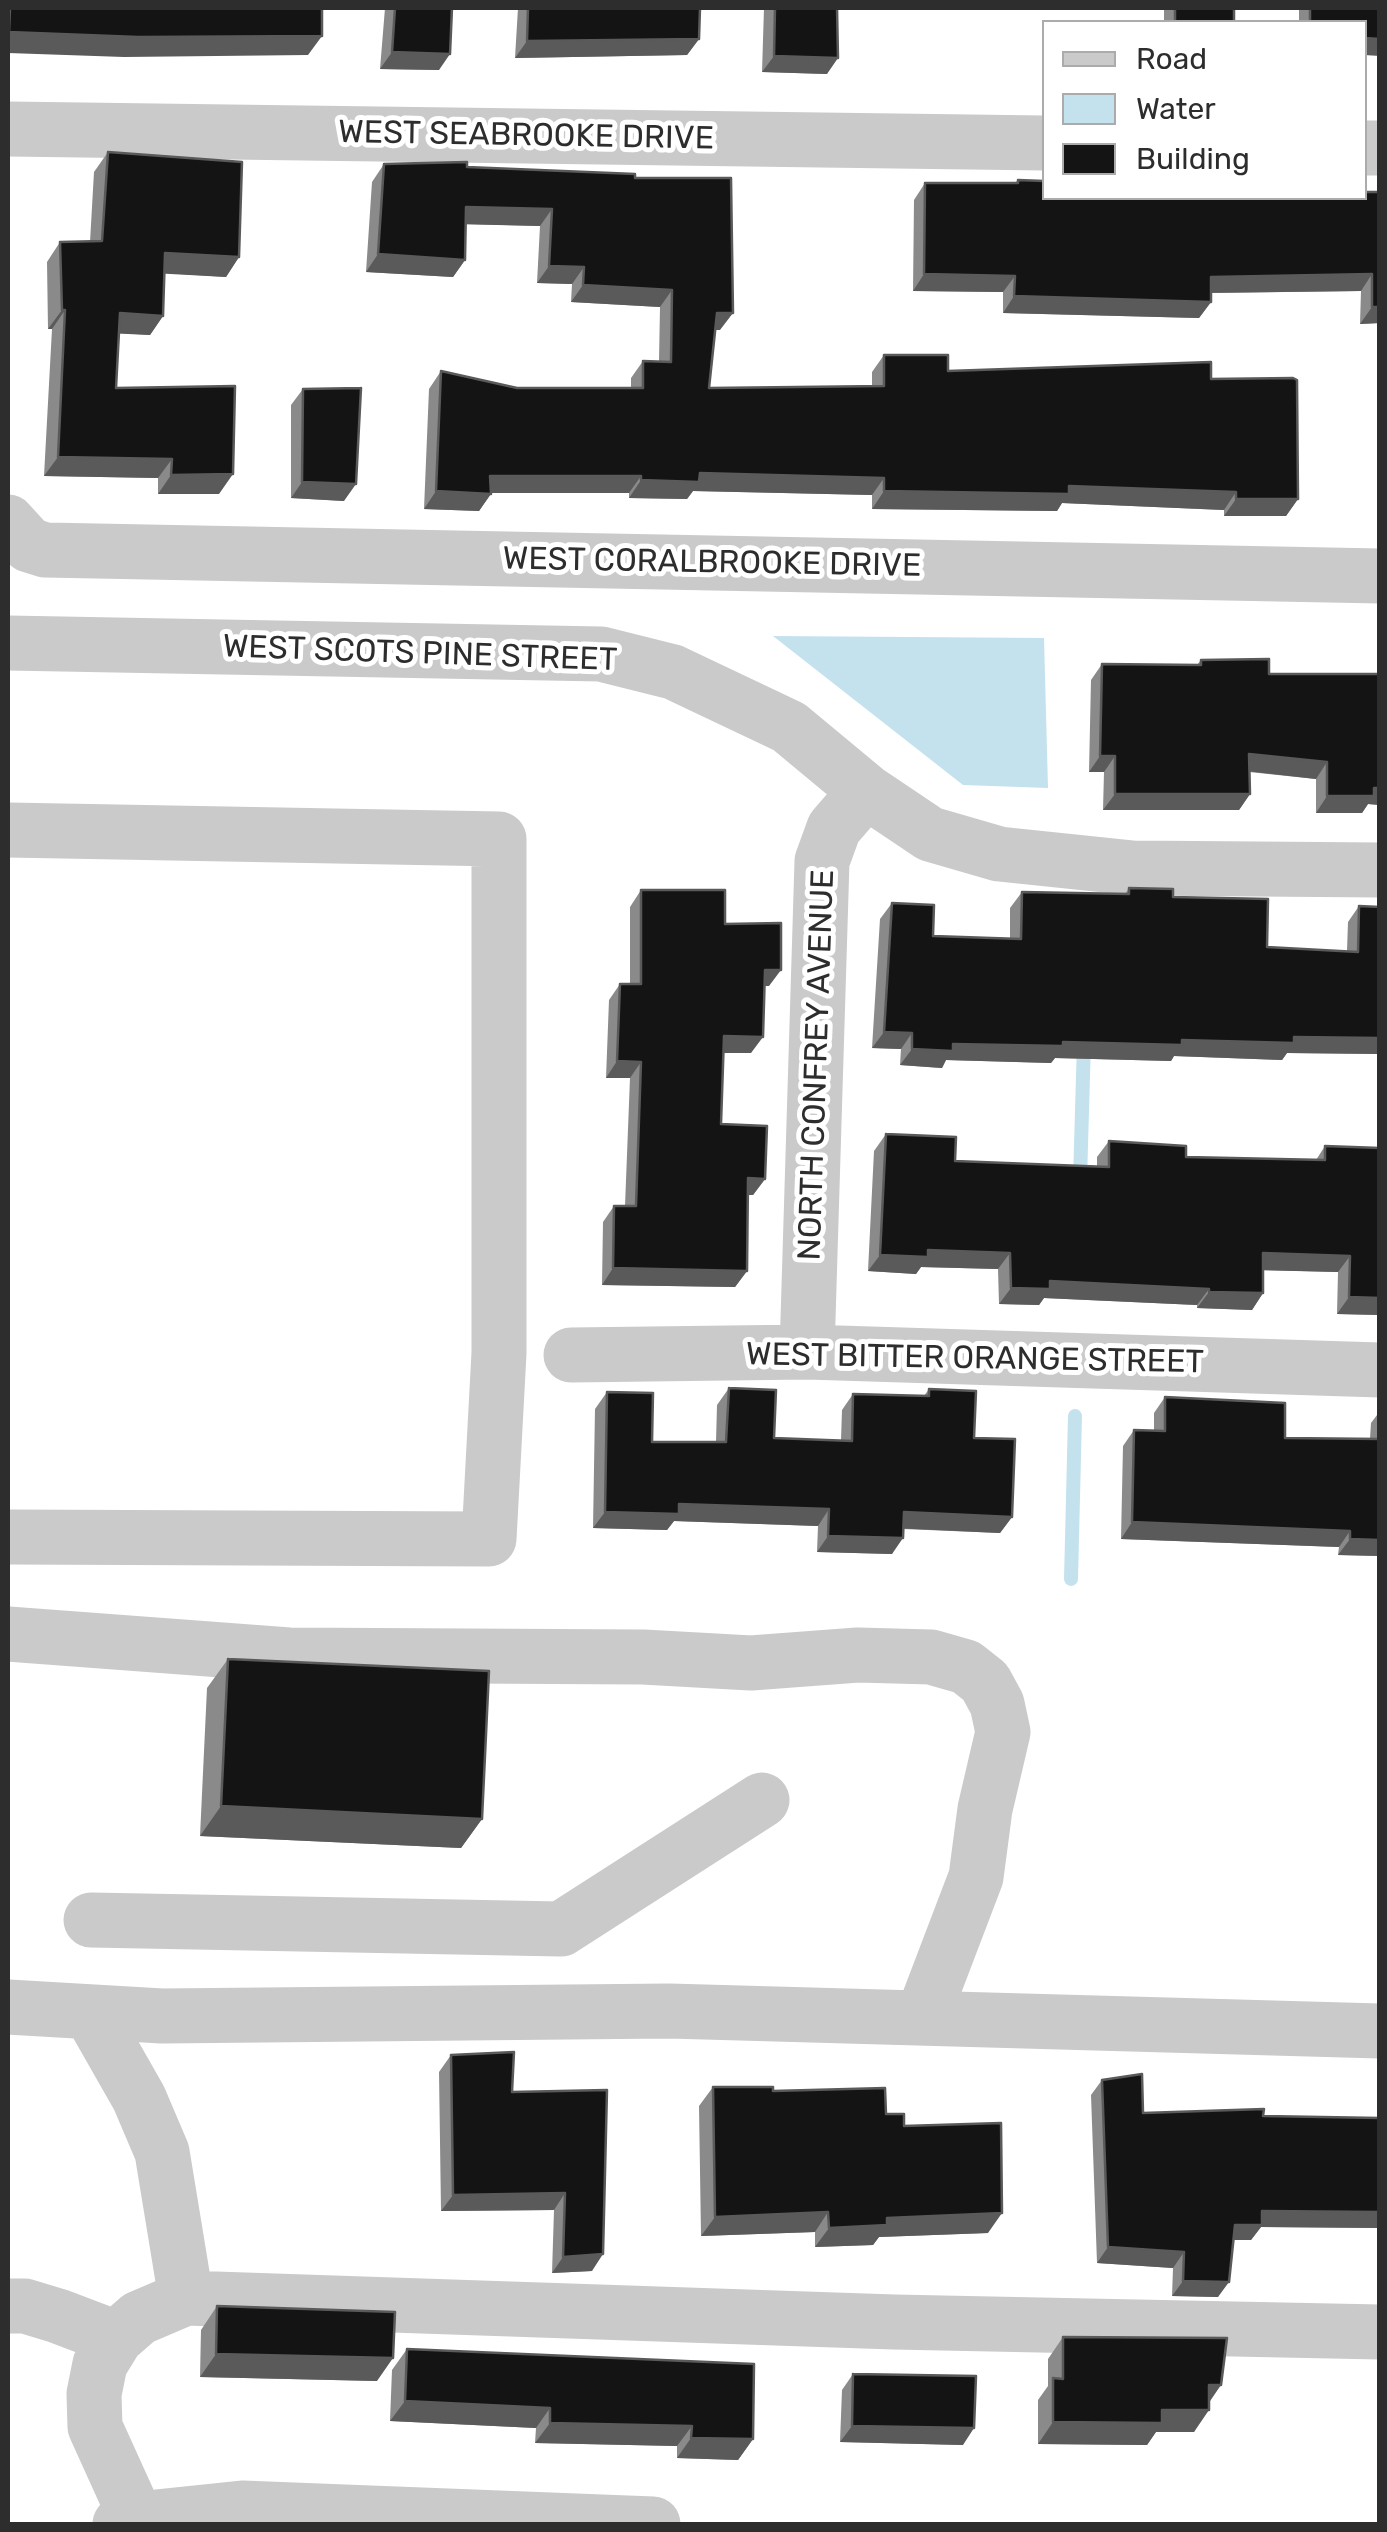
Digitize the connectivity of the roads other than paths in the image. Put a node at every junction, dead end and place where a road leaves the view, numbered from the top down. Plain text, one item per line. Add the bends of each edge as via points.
1 (8, 129) edge
2 (1042, 144) edge
3 (26, 536) edge
4 (1380, 576) edge
5 (8, 644) edge
6 (866, 791) junction
7 (8, 830) edge
8 (1380, 870) edge
9 (807, 1352) junction
10 (571, 1355) dead end
11 (1380, 1370) edge
12 (8, 1537) edge
13 (8, 1634) edge
14 (762, 1800) dead end
15 (91, 1920) dead end
16 (8, 2007) edge
17 (90, 2012) junction
18 (923, 2016) junction
19 (1380, 2032) edge
20 (186, 2298) junction
21 (8, 2306) edge
22 (1380, 2332) edge
23 (116, 2338) junction
24 (132, 2522) edge
25 (654, 2524) edge

1 - 2 street, WEST SEABROOKE DRIVE
3 - 4 street, WEST CORALBROOKE DRIVE
5 - 6 street, WEST SCOTS PINE STREET via 601,654 672,672 789,727
6 - 8 street, WEST SCOTS PINE STREET via 930,834 1000,854 1133,868
6 - 9 street, NORTH CONFREY AVENUE via 834,828 822,860
7 - 12 street via 499,838 499,1353 489,1539
9 - 10 street, WEST BITTER ORANGE STREET
9 - 11 street, WEST BITTER ORANGE STREET
13 - 18 street via 289,1655 751,1663 876,1656 931,1657 966,1667 998,1704 1003,1732 976,1876
14 - 15 street via 561,1929
16 - 17 street
17 - 18 street
17 - 20 street via 162,2152
18 - 19 street
20 - 22 street
20 - 23 street via 138,2318
21 - 23 street
23 - 24 street via 100,2364 95,2427
24 - 25 street via 242,2508

